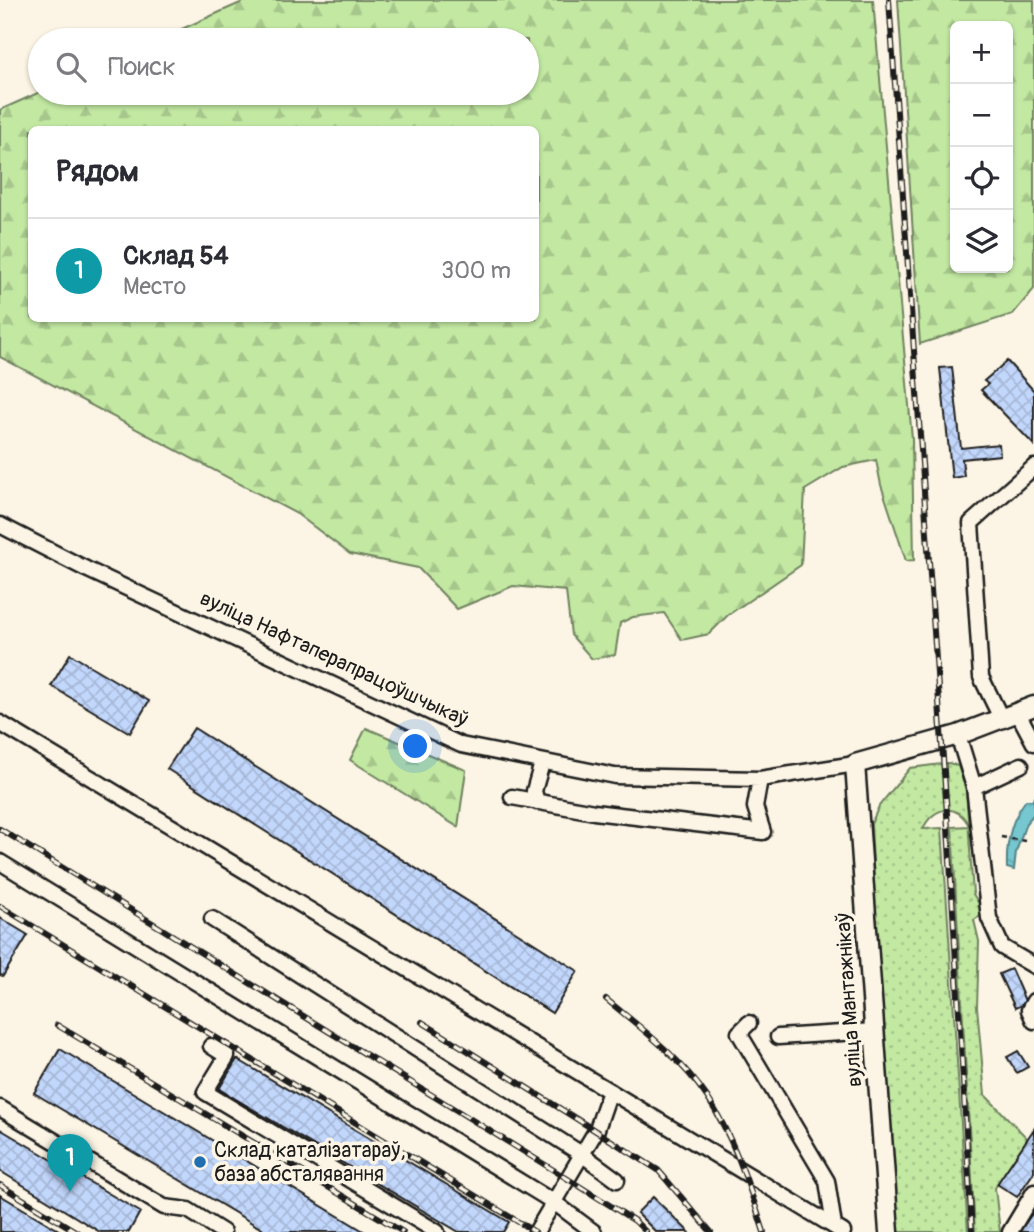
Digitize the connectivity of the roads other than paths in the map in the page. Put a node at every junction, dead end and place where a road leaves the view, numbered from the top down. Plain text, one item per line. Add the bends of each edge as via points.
1 (1034, 467) edge
2 (0, 525) edge
3 (1018, 713) edge
4 (0, 723) edge
5 (958, 735) junction
6 (1034, 743) edge
7 (542, 763) junction
8 (855, 764) junction
9 (1021, 765) dead end
10 (760, 779) junction
11 (974, 787) junction
12 (512, 797) dead end
13 (537, 802) junction
14 (0, 862) edge
15 (212, 919) dead end
16 (1034, 966) edge
17 (1034, 1001) edge
18 (1034, 1021) edge
19 (749, 1023) dead end
20 (874, 1031) junction
21 (778, 1037) dead end
22 (211, 1046) dead end
23 (610, 1091) junction
24 (0, 1108) edge
25 (583, 1155) junction
26 (617, 1180) dead end
27 (1034, 1192) edge
28 (555, 1203) junction
29 (839, 1229) edge
30 (223, 1232) edge
31 (437, 1232) edge
32 (536, 1232) edge
33 (594, 1232) edge
34 (889, 1232) edge
35 (1010, 1232) edge

1 - 3 street via 971,523 981,677
2 - 7 street, вуліца Нафтаперапрацоўшчыкаў via 461,745
3 - 5 main road, вуліца Нафтаперапрацоўшчыкаў
3 - 6 street
4 - 23 street
5 - 8 main road, вуліца Нафтаперапрацоўшчыкаў
5 - 11 street
7 - 10 street, вуліца Нафтаперапрацоўшчыкаў via 615,776
7 - 13 street via 534,791
8 - 10 street, вуліца Нафтаперапрацоўшчыкаў
8 - 20 main road, вуліца Мантажнікаў
9 - 11 street
10 - 13 street via 755,807 763,832
11 - 16 street via 989,918 1002,947
12 - 13 street
14 - 28 street
15 - 25 street
17 - 18 street via 1029,1010
19 - 29 street via 739,1033 827,1181
20 - 21 street
20 - 34 main road, вуліца Мантажнікаў
22 - 31 street via 227,1056 205,1092
23 - 25 street
23 - 29 street
24 - 30 street via 164,1208 188,1210
25 - 26 street
25 - 28 street
27 - 35 street
28 - 32 street
28 - 33 street

